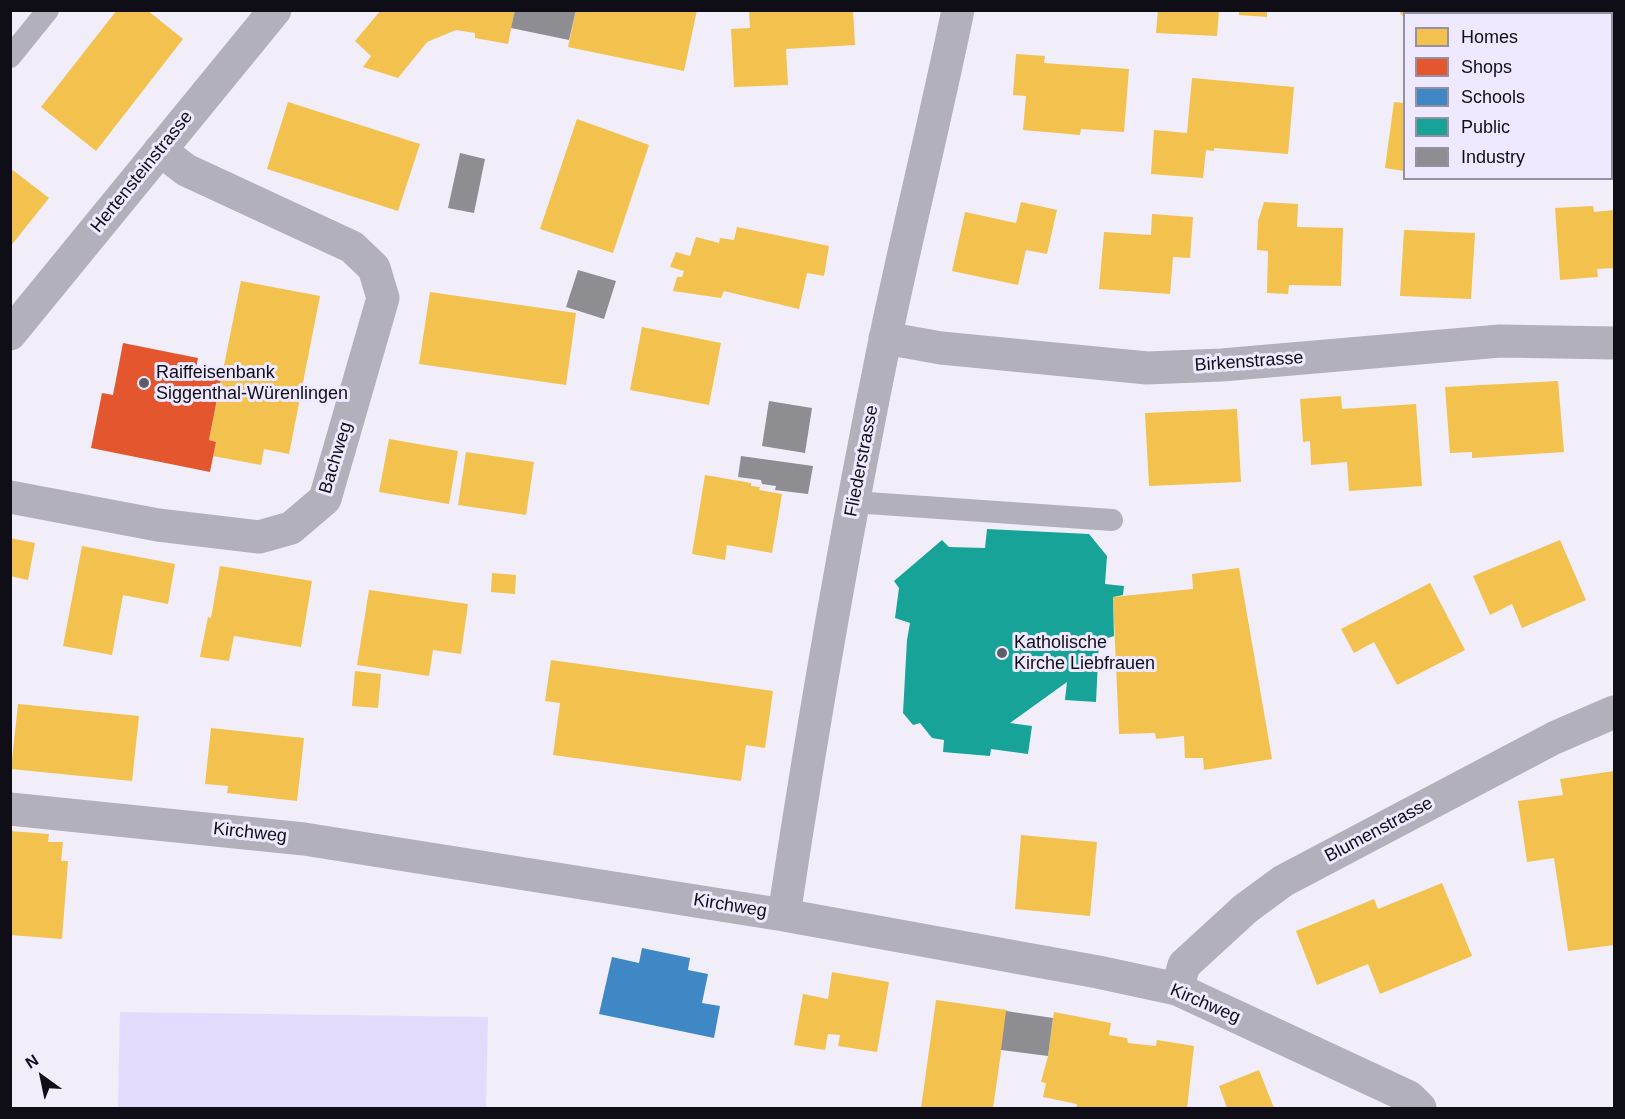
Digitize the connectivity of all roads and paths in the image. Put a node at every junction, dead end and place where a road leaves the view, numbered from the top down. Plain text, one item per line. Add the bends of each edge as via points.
1 (48, 10) edge
2 (275, 10) edge
3 (958, 10) edge
4 (10, 57) edge
5 (160, 150) junction
6 (10, 334) edge
7 (885, 338) junction
8 (1614, 343) edge
9 (10, 497) edge
10 (853, 502) junction
11 (1112, 520) dead end
12 (1614, 712) edge
13 (10, 808) edge
14 (783, 915) junction
15 (1177, 989) junction
16 (1420, 1108) edge

1 - 4 lane
2 - 5 street, Hertensteinstrasse
3 - 7 street, Fliederstrasse
5 - 6 street, Hertensteinstrasse
5 - 9 street, Bachweg via 186,170 352,247 374,268 383,298 325,499 291,528 258,537 158,525
7 - 8 street, Birkenstrasse via 941,348 1147,368 1500,341
7 - 10 street, Fliederstrasse
10 - 11 lane
10 - 14 street, Fliederstrasse
12 - 15 street, Blumenstrasse via 1554,738 1283,881 1245,909 1184,965
13 - 14 street, Kirchweg via 304,839
14 - 15 street, Kirchweg
15 - 16 street, Kirchweg via 1409,1097

